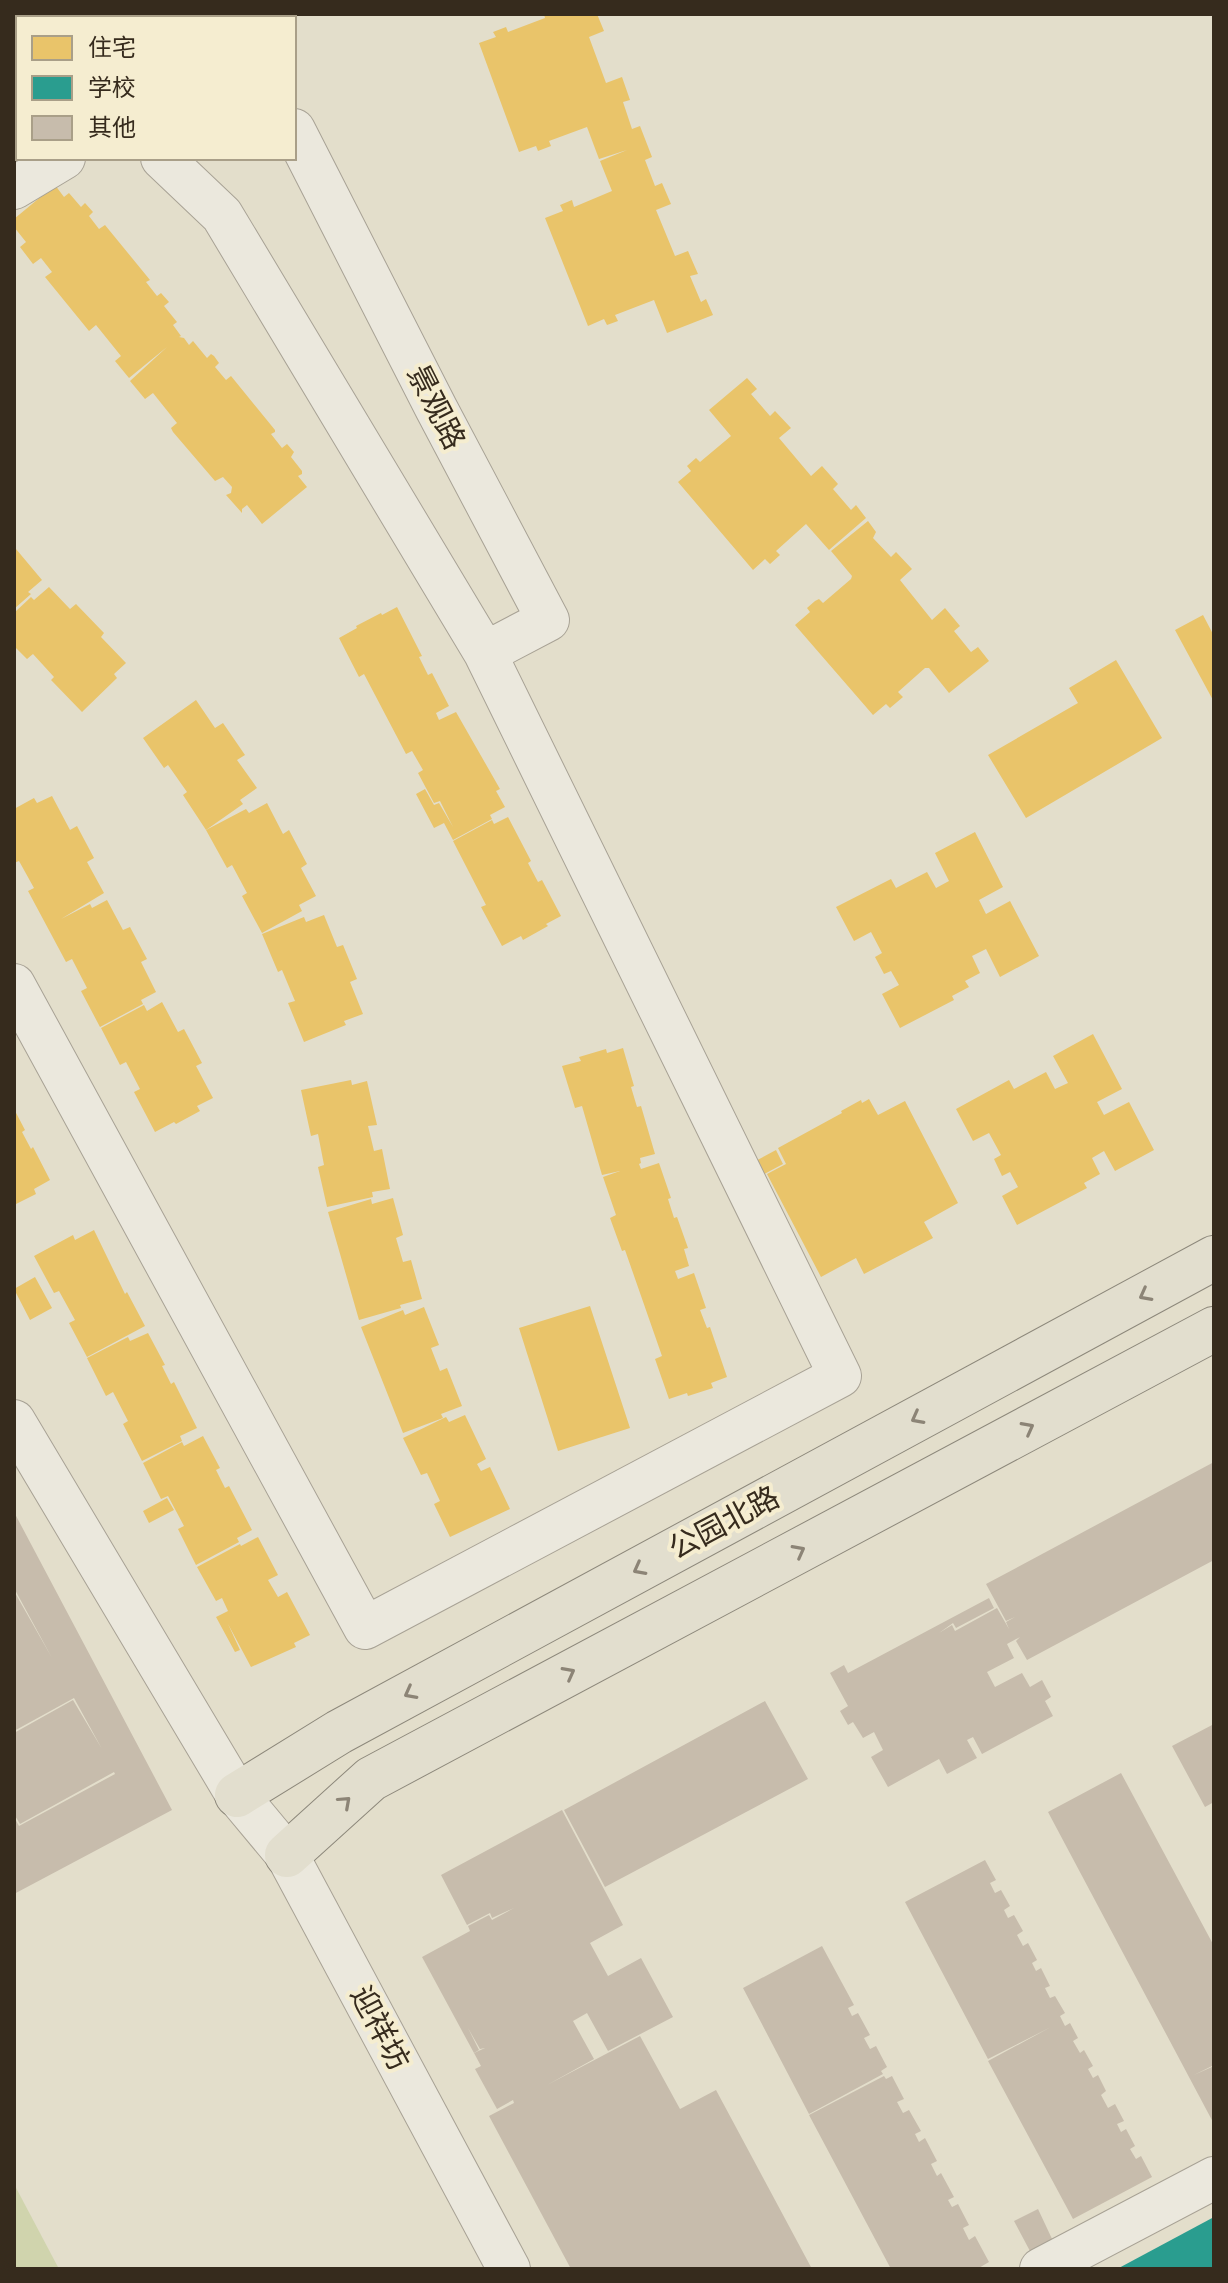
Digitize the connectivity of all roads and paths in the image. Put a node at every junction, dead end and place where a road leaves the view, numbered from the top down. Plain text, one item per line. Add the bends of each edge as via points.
1 (296, 134) edge
2 (61, 160) edge
3 (164, 160) edge
4 (14, 188) edge
5 (485, 653) junction
6 (14, 985) edge
7 (1214, 1258) edge
8 (1214, 1329) edge
9 (20, 1443) edge
10 (237, 1795) junction
11 (287, 1855) junction
12 (1214, 2178) edge
13 (509, 2269) edge
14 (1041, 2269) edge

1 - 5 street, 景观路 via 548,620
2 - 4 street
3 - 5 street via 222,215
5 - 6 street via 840,1376 365,1628
7 -> 10 main road, 公园北路 via 339,1732
11 -> 8 main road, 公园北路 via 371,1779
9 - 10 street, 迎祥坊
10 - 11 street, 迎祥坊
11 - 13 street, 迎祥坊
12 - 14 street

